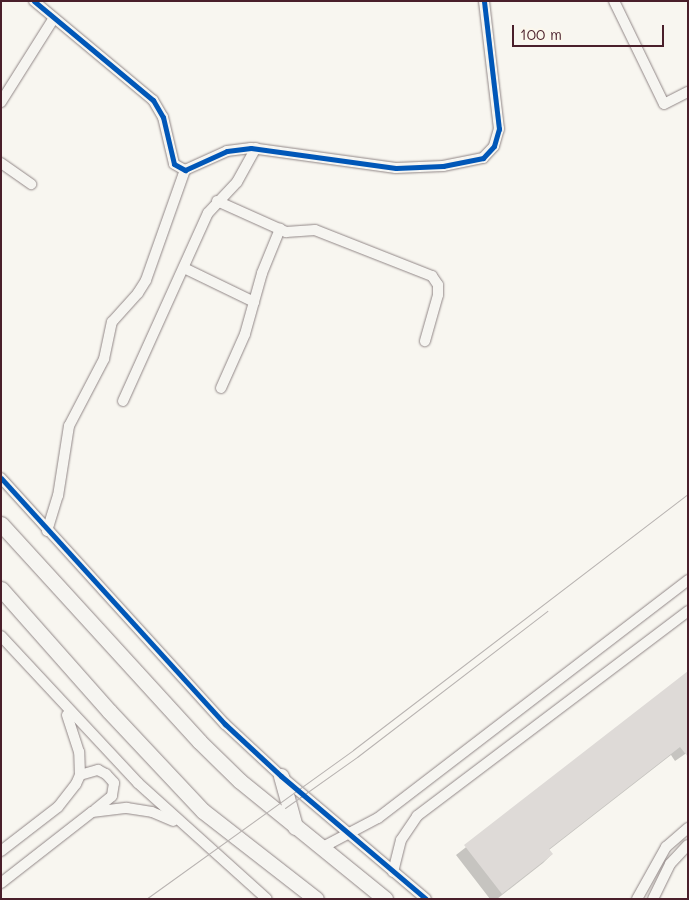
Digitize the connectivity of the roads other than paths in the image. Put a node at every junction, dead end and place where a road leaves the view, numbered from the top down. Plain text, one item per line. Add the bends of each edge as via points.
1 (34, 1) edge
2 (484, 1) edge
3 (614, 1) edge
4 (54, 18) junction
5 (688, 92) edge
6 (1, 102) edge
7 (256, 148) junction
8 (1, 163) edge
9 (185, 170) junction
10 (31, 184) dead end
11 (217, 201) junction
12 (280, 229) junction
13 (184, 268) junction
14 (254, 302) junction
15 (425, 341) dead end
16 (221, 388) dead end
17 (124, 401) dead end
18 (1, 478) edge
19 (1, 524) edge
20 (47, 531) junction
21 (688, 580) edge
22 (1, 589) edge
23 (688, 611) edge
24 (1, 636) edge
25 (57, 699) junction
26 (80, 775) junction
27 (281, 776) junction
28 (92, 812) junction
29 (295, 826) junction
30 (688, 828) edge
31 (187, 830) junction
32 (350, 835) junction
33 (688, 845) edge
34 (321, 848) junction
35 (1, 852) edge
36 (393, 872) junction
37 (1, 883) edge
38 (310, 896) edge
39 (267, 899) edge
40 (385, 899) edge
41 (426, 899) edge
42 (637, 899) edge
43 (654, 899) edge

1 - 4 street
2 - 7 street via 499,129 494,146 482,158 444,166 396,168
3 - 5 street via 664,104
4 - 6 street
4 - 9 street via 153,100 163,117 174,164
7 - 9 street via 227,151
7 - 11 street via 237,182
8 - 10 street
9 - 20 street via 146,280 112,322 104,359 69,426 58,496
11 - 12 street
11 - 13 street via 208,213
12 - 14 street
12 - 15 street via 292,233 315,230 432,276 438,285 438,295
13 - 14 street
13 - 17 street
14 - 16 street via 244,338
18 - 20 street
19 - 29 main road via 198,741 240,782
20 - 27 street via 176,673
21 - 32 street via 382,815
22 - 38 main road via 203,811
23 - 36 street via 418,816 401,840
24 - 25 street
25 - 26 street via 77,740
25 - 31 street
26 - 28 street via 98,770 114,783 112,796
26 - 35 street via 64,802
27 - 29 main road
27 - 32 street
28 - 31 street via 140,809 164,816
28 - 37 street
29 - 34 main road
30 - 42 street via 666,848
31 - 39 street
32 - 34 street
32 - 36 street
33 - 43 street via 670,864
34 - 40 main road
36 - 41 street

